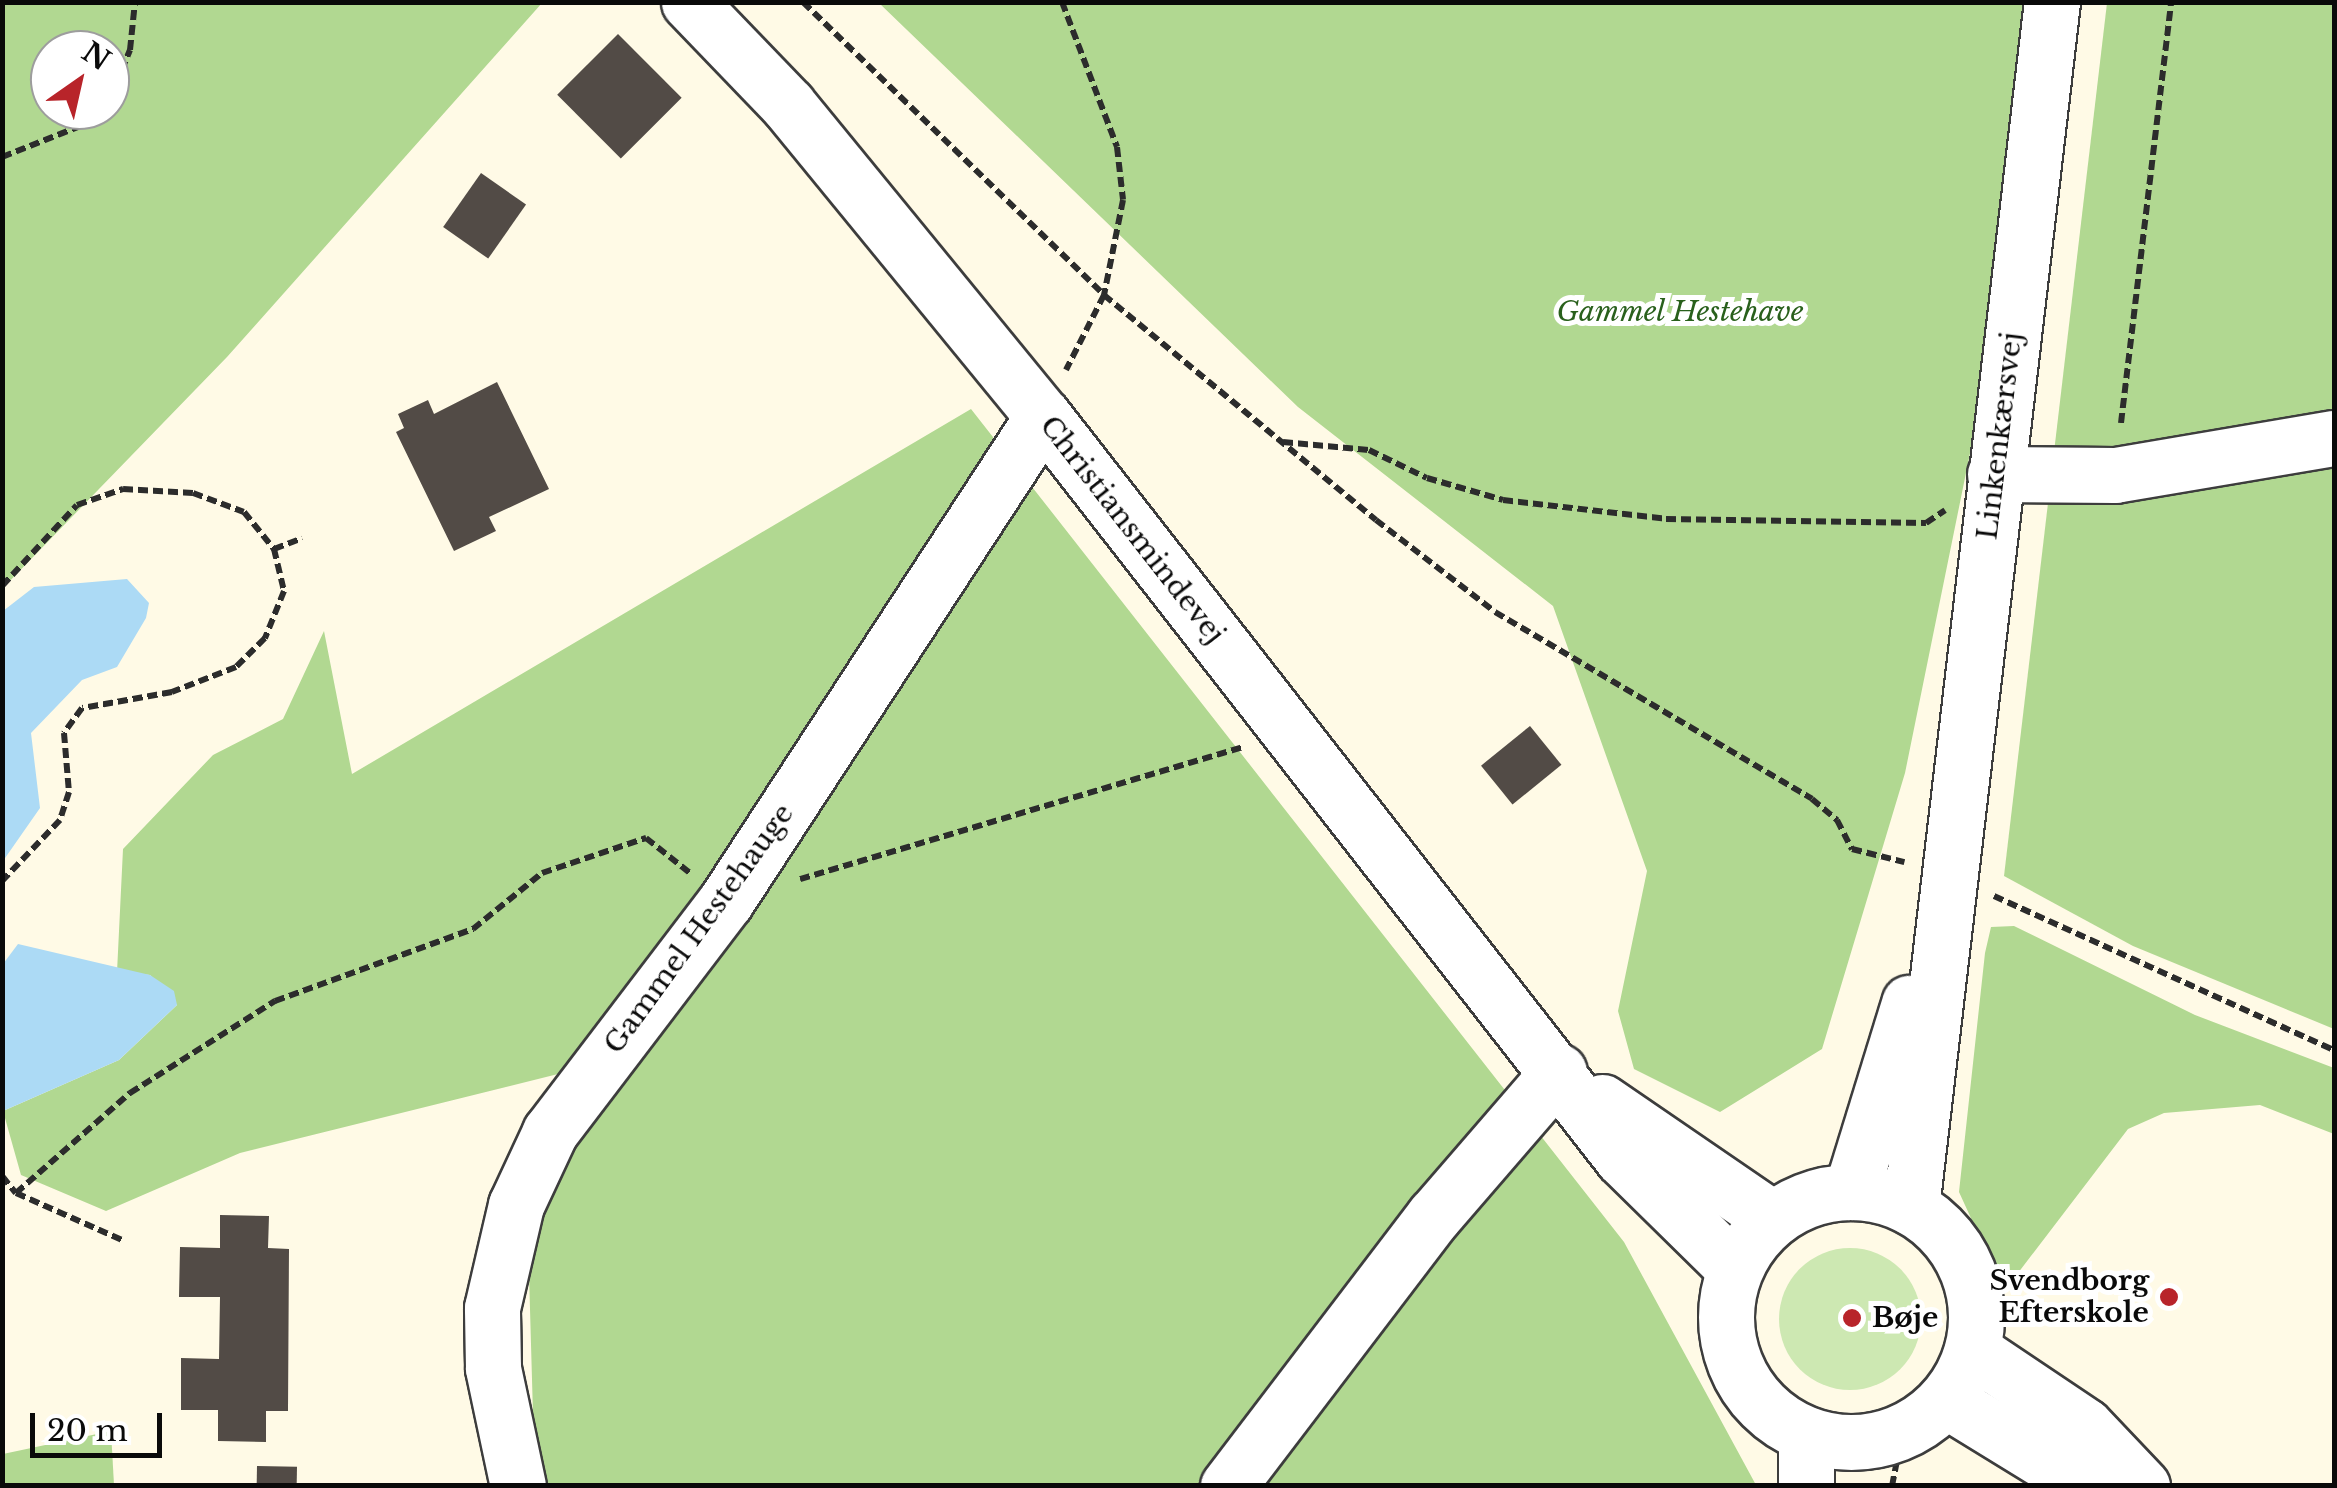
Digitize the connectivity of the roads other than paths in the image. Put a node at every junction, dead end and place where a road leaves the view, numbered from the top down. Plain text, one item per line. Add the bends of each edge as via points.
1 (689, 2) edge
2 (2052, 2) edge
3 (1044, 416) junction
4 (2334, 438) edge
5 (1995, 474) junction
6 (1950, 870) junction
7 (1559, 1071) junction
8 (1852, 1192) junction
9 (1910, 1207) junction
10 (1773, 1218) junction
11 (1735, 1270) junction
12 (1972, 1350) junction
13 (1895, 1448) edge
14 (1806, 1460) edge
15 (518, 1486) edge
16 (1228, 1486) edge
17 (2086, 1486) edge
18 (2142, 1486) edge

1 - 3 street, Christiansmindevej via 788,105
2 - 5 street, Linkenkærsvej
3 - 7 street, Christiansmindevej
3 - 15 street, Gammel Hestehauge via 726,900 550,1132 516,1205 492,1308 494,1368
4 - 5 street via 2115,476
5 - 6 street, Linkenkærsvej
6 - 8 street, Linkenkærsvej
6 - 9 street, Linkenkærsvej
7 - 10 street, Christiansmindevej
7 - 11 street, Christiansmindevej via 1622,1158
7 - 16 street via 1434,1216
8 - 9 street
8 - 10 street via 1810,1200
9 - 12 street via 1934,1223 1967,1268 1976,1322
10 - 11 street
11 - 14 street via 1726,1308 1743,1382
12 - 13 street
12 - 18 street via 2086,1426
13 - 14 street
13 - 17 street

